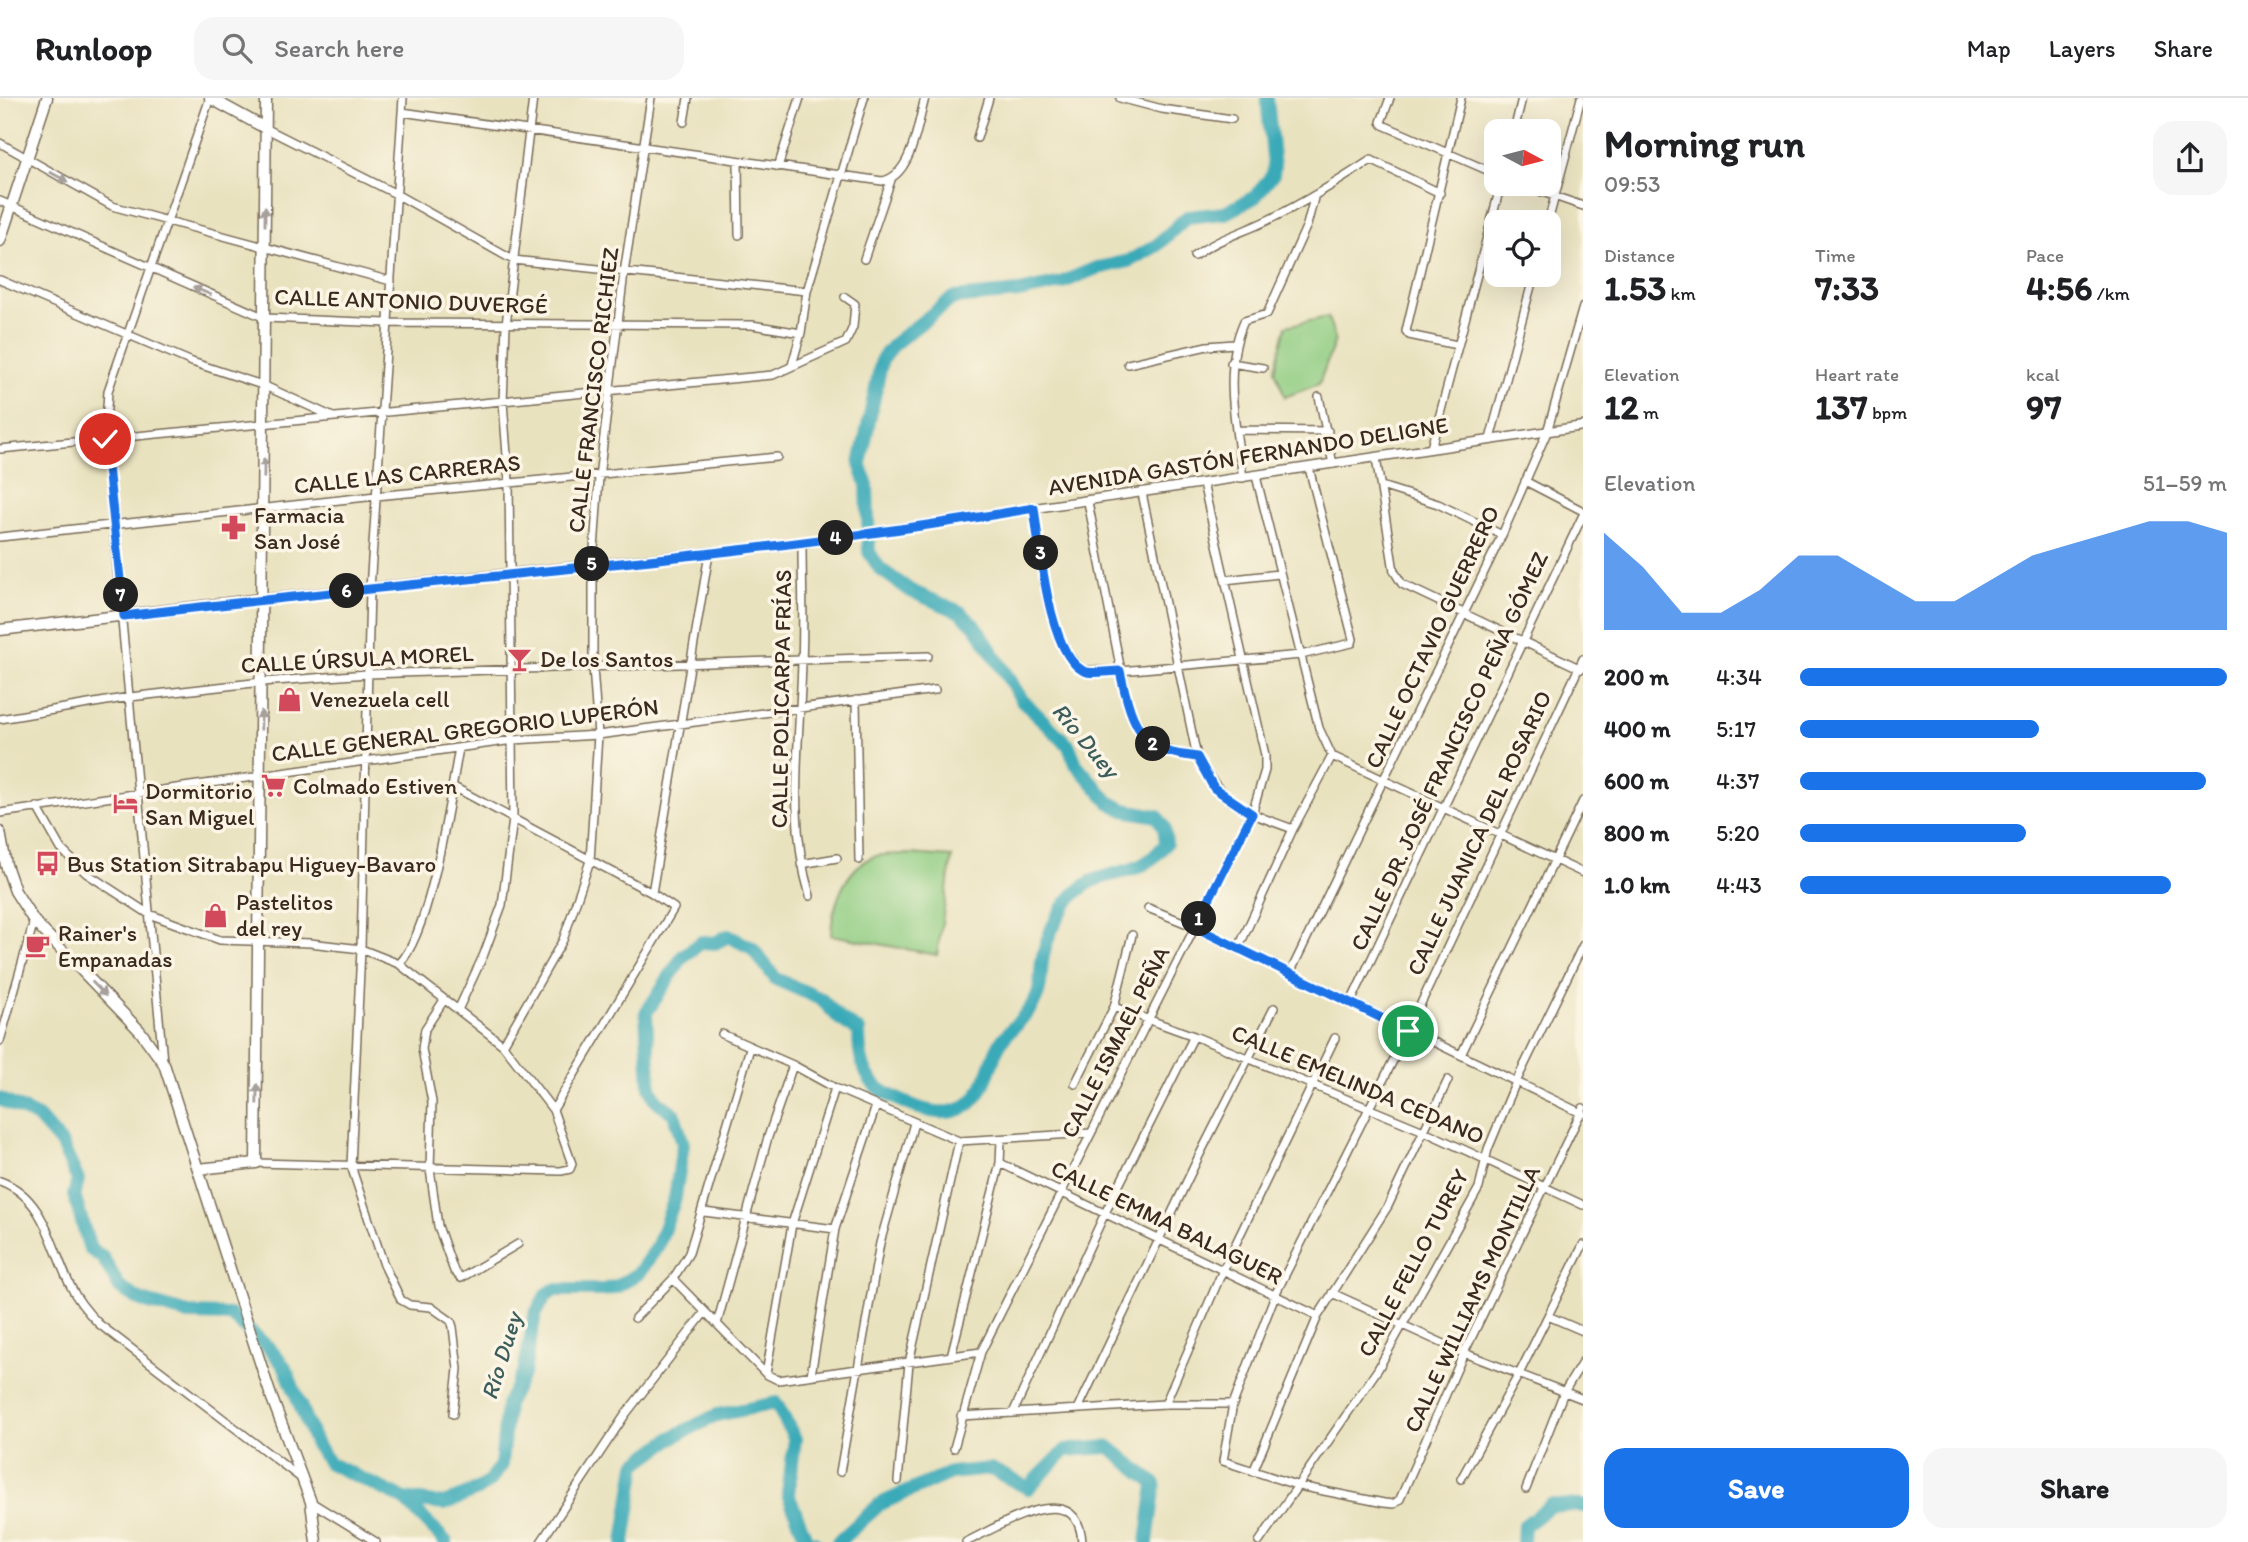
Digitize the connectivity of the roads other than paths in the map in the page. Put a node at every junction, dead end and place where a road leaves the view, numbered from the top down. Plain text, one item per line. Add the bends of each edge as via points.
1 (47, 98) edge
2 (210, 98) edge
3 (266, 98) edge
4 (403, 98) edge
5 (533, 98) edge
6 (651, 98) edge
7 (688, 98) edge
8 (800, 98) edge
9 (864, 98) edge
10 (925, 98) edge
11 (989, 98) edge
12 (1120, 98) edge
13 (1163, 98) edge
14 (1390, 98) edge
15 (1461, 98) edge
16 (1522, 98) edge
17 (1581, 98) edge
18 (1162, 108) junction
19 (402, 112) junction
20 (1232, 119) dead end
21 (1517, 119) edge
22 (684, 122) dead end
23 (265, 128) junction
24 (530, 130) junction
25 (977, 138) dead end
26 (0, 142) edge
27 (643, 148) junction
28 (1449, 153) junction
29 (27, 160) junction
30 (738, 162) junction
31 (778, 167) junction
32 (1484, 169) edge
33 (839, 175) junction
34 (894, 178) junction
35 (1440, 193) junction
36 (396, 194) junction
37 (1498, 196) edge
38 (1547, 196) edge
39 (1314, 198) junction
40 (1554, 199) junction
41 (0, 201) edge
42 (11, 206) junction
43 (1583, 206) edge
44 (1551, 210) edge
45 (165, 223) junction
46 (739, 234) dead end
47 (0, 241) edge
48 (265, 248) junction
49 (1195, 256) dead end
50 (864, 259) dead end
51 (513, 260) junction
52 (151, 269) junction
53 (624, 273) junction
54 (0, 280) edge
55 (391, 281) junction
56 (1531, 287) edge
57 (807, 290) junction
58 (845, 297) dead end
59 (1583, 307) edge
60 (265, 318) junction
61 (387, 323) junction
62 (506, 325) junction
63 (620, 326) junction
64 (128, 333) junction
65 (802, 333) junction
66 (1234, 344) junction
67 (1457, 345) junction
68 (1128, 363) dead end
69 (1231, 363) junction
70 (792, 365) junction
71 (1263, 368) dead end
72 (265, 386) junction
73 (611, 393) junction
74 (1319, 397) dead end
75 (503, 402) junction
76 (381, 414) junction
77 (333, 417) junction
78 (265, 423) junction
79 (1583, 426) edge
80 (1237, 430) junction
81 (1328, 431) junction
82 (1547, 432) junction
83 (105, 439) junction
84 (1490, 439) junction
85 (1431, 448) junction
86 (0, 449) edge
87 (777, 457) dead end
88 (1376, 458) junction
89 (1333, 464) junction
90 (1309, 468) junction
91 (1256, 476) junction
92 (599, 477) junction
93 (1243, 478) junction
94 (1525, 481) junction
95 (509, 482) junction
96 (1203, 484) junction
97 (1381, 486) junction
98 (1142, 494) junction
99 (376, 496) junction
100 (1088, 502) junction
101 (263, 508) junction
102 (1034, 508) junction
103 (1583, 513) edge
104 (114, 525) junction
105 (1502, 535) junction
106 (0, 537) edge
107 (802, 543) junction
108 (709, 554) junction
109 (593, 564) junction
110 (510, 572) junction
111 (1279, 574) junction
112 (1225, 580) junction
113 (370, 589) junction
114 (262, 599) junction
115 (1464, 614) junction
116 (124, 616) junction
117 (0, 630) edge
118 (1522, 641) junction
119 (1301, 654) junction
120 (928, 656) dead end
121 (1242, 659) junction
122 (1583, 659) edge
123 (803, 660) junction
124 (690, 664) junction
125 (1179, 664) junction
126 (593, 667) junction
127 (513, 669) junction
128 (1581, 669) edge
129 (1120, 671) junction
130 (367, 674) junction
131 (262, 682) junction
132 (936, 690) dead end
133 (131, 697) junction
134 (856, 699) junction
135 (800, 708) junction
136 (0, 719) edge
137 (680, 724) junction
138 (598, 735) junction
139 (513, 740) junction
140 (459, 748) junction
141 (1332, 756) junction
142 (1197, 757) junction
143 (365, 762) junction
144 (259, 774) junction
145 (1385, 782) junction
146 (452, 786) junction
147 (139, 792) junction
148 (1583, 801) edge
149 (37, 807) junction
150 (1444, 809) junction
151 (0, 813) edge
152 (1252, 814) junction
153 (513, 819) junction
154 (1293, 829) junction
155 (0, 832) edge
156 (1498, 834) junction
157 (837, 858) dead end
158 (1556, 859) junction
159 (859, 860) dead end
160 (590, 861) junction
161 (801, 864) junction
162 (1583, 873) edge
163 (652, 893) junction
164 (810, 897) dead end
165 (1147, 908) dead end
166 (149, 914) junction
167 (34, 921) junction
168 (1195, 927) junction
169 (1132, 935) dead end
170 (259, 941) junction
171 (1583, 944) edge
172 (361, 949) junction
173 (1238, 949) junction
174 (399, 964) junction
175 (1290, 973) junction
176 (444, 1000) junction
177 (1350, 1004) junction
178 (1114, 1007) junction
179 (1274, 1008) dead end
180 (458, 1010) junction
181 (1149, 1021) junction
182 (1408, 1031) junction
183 (722, 1034) dead end
184 (1, 1035) edge
185 (1194, 1036) junction
186 (1335, 1038) dead end
187 (503, 1045) junction
188 (750, 1048) junction
189 (1461, 1055) junction
190 (1249, 1059) junction
191 (164, 1064) junction
192 (793, 1065) junction
193 (1448, 1080) dead end
194 (1516, 1082) junction
195 (1075, 1084) dead end
196 (1313, 1086) junction
197 (835, 1088) junction
198 (876, 1106) junction
199 (1369, 1109) junction
200 (553, 1110) junction
201 (1582, 1112) edge
202 (914, 1123) junction
203 (1426, 1132) junction
204 (1091, 1133) junction
205 (1001, 1140) junction
206 (960, 1141) junction
207 (1486, 1158) junction
208 (256, 1163) junction
209 (1000, 1163) junction
210 (351, 1166) junction
211 (198, 1169) junction
212 (430, 1169) junction
213 (0, 1181) edge
214 (1546, 1188) junction
215 (1060, 1192) junction
216 (1583, 1205) edge
217 (704, 1212) junction
218 (1105, 1213) junction
219 (747, 1217) junction
220 (792, 1224) junction
221 (835, 1229) junction
222 (1159, 1241) junction
223 (518, 1244) dead end
224 (1583, 1245) edge
225 (1223, 1270) junction
226 (673, 1279) junction
227 (1332, 1293) junction
228 (1275, 1295) junction
229 (705, 1312) junction
230 (1318, 1316) junction
231 (1548, 1317) junction
232 (635, 1318) dead end
233 (717, 1324) junction
234 (1403, 1324) junction
235 (1583, 1331) edge
236 (981, 1352) junction
237 (1464, 1353) junction
238 (951, 1356) junction
239 (1583, 1362) edge
240 (909, 1363) junction
241 (859, 1370) junction
242 (766, 1374) junction
243 (1519, 1374) junction
244 (811, 1375) junction
245 (1564, 1392) junction
246 (1583, 1399) edge
247 (1165, 1404) junction
248 (1233, 1404) junction
249 (1078, 1409) junction
250 (1013, 1413) junction
251 (453, 1414) dead end
252 (961, 1416) junction
253 (954, 1448) dead end
254 (840, 1472) dead end
255 (1253, 1472) junction
256 (1461, 1479) dead end
257 (303, 1480) junction
258 (898, 1481) dead end
259 (1299, 1486) junction
260 (1527, 1489) dead end
261 (311, 1502) junction
262 (316, 1542) edge
263 (376, 1542) edge
264 (541, 1542) edge
265 (966, 1542) edge
266 (1082, 1542) edge
267 (1259, 1542) edge

1 - 29 main road
2 - 23 main road
2 - 45 street
3 - 23 main road
4 - 19 street
5 - 24 street
6 - 27 street, CALLE FRANCISCO RICHIEZ
7 - 22 street
8 - 31 street
9 - 33 street
10 - 34 street via 910,147
11 - 25 street
12 - 18 street
13 - 18 street
14 - 28 street via 1381,123
15 - 28 street
16 - 21 street
17 - 40 street
18 - 20 street
19 - 24 street
19 - 36 street
23 - 36 street
48 -> 23 main road
24 - 27 street
24 - 51 street
26 - 29 street
27 - 30 street
27 - 53 street, CALLE FRANCISCO RICHIEZ
28 - 32 street
28 - 35 street
29 - 42 main road
29 -> 45 street via 112,206
30 - 31 street
30 - 46 street
31 - 33 street
33 - 34 street
33 - 57 street
34 - 50 street
35 - 39 street via 1371,160
35 - 67 street via 1406,331
36 - 51 street
36 - 55 street
37 - 67 street
38 - 40 street
39 - 49 street via 1221,239
39 - 66 street via 1268,314 1244,321
40 - 43 street
40 - 44 street
41 - 42 street, CALLE ANTONIO DUVERGÉ
42 - 47 main road
42 - 52 street, CALLE ANTONIO DUVERGÉ
45 - 48 street
45 - 52 street
48 - 55 street
48 - 60 main road
51 - 53 street
51 - 62 street
60 -> 52 street, CALLE ANTONIO DUVERGÉ
52 - 64 street
53 - 57 street
53 - 63 street, CALLE FRANCISCO RICHIEZ
54 - 64 street
55 - 61 street
56 - 84 street
57 - 65 street
58 - 70 street via 855,304 856,313 846,342
59 - 82 street, CALLE OCTAVIO GUERRERO
60 - 61 street, CALLE ANTONIO DUVERGÉ
60 - 72 main road
61 - 62 street, CALLE ANTONIO DUVERGÉ
61 - 76 street
62 - 63 street, CALLE ANTONIO DUVERGÉ
62 - 75 street
63 - 65 street, CALLE ANTONIO DUVERGÉ via 752,325
63 - 73 street, CALLE FRANCISCO RICHIEZ
64 - 72 street via 192,362
64 - 83 street via 108,391
65 - 70 street
66 - 68 street
66 - 69 street
67 - 85 street
69 - 71 street
69 - 80 street
70 - 73 street via 773,375
72 - 77 street
72 - 78 main road
73 - 75 street
73 - 92 street, CALLE FRANCISCO RICHIEZ
74 - 81 street
75 - 76 street
75 - 95 street
76 - 77 street
76 - 99 street
77 - 78 street
78 - 83 street
101 -> 78 main road
79 - 82 street, AVENIDA GASTÓN FERNANDO DELIGNE
80 - 81 street
80 - 93 street
81 - 89 street
82 - 84 street, AVENIDA GASTÓN FERNANDO DELIGNE
82 - 94 street, CALLE OCTAVIO GUERRERO
83 - 86 street
83 - 104 street
84 - 85 street, AVENIDA GASTÓN FERNANDO DELIGNE
85 - 88 street, AVENIDA GASTÓN FERNANDO DELIGNE
87 - 92 street, CALLE LAS CARRERAS
88 - 89 street, AVENIDA GASTÓN FERNANDO DELIGNE
88 - 97 street
89 - 90 street, AVENIDA GASTÓN FERNANDO DELIGNE
90 - 91 street, AVENIDA GASTÓN FERNANDO DELIGNE
90 - 119 street via 1353,641
91 - 93 street, AVENIDA GASTÓN FERNANDO DELIGNE
91 - 111 street
92 - 95 street, CALLE LAS CARRERAS
92 - 109 street, CALLE FRANCISCO RICHIEZ
93 - 96 street, AVENIDA GASTÓN FERNANDO DELIGNE
94 - 103 street
94 - 105 street, CALLE OCTAVIO GUERRERO
95 - 99 street, CALLE LAS CARRERAS
95 - 110 street
96 - 98 street, AVENIDA GASTÓN FERNANDO DELIGNE
96 - 112 street, CALLE ISMAEL PEÑA
97 - 105 street via 1438,504
97 - 115 street via 1397,578
98 - 100 street, AVENIDA GASTÓN FERNANDO DELIGNE
98 - 125 street
99 - 101 street, CALLE LAS CARRERAS
99 - 113 street
100 - 102 street, AVENIDA GASTÓN FERNANDO DELIGNE
100 - 129 street
101 - 104 street, CALLE LAS CARRERAS
101 - 114 main road
102 - 107 street, AVENIDA GASTÓN FERNANDO DELIGNE
102 - 129 street via 1057,634 1084,670
103 - 118 street, CALLE DR. JOSÉ FRANCISCO PEÑA GÓMEZ
104 - 106 street, CALLE LAS CARRERAS
104 - 116 street
105 - 115 street, CALLE OCTAVIO GUERRERO
107 - 108 street, AVENIDA GASTÓN FERNANDO DELIGNE
107 - 123 street, CALLE POLICARPA FRÍAS
108 - 109 street, AVENIDA GASTÓN FERNANDO DELIGNE
108 - 124 street
109 - 110 street, AVENIDA GASTÓN FERNANDO DELIGNE
109 - 126 street, CALLE FRANCISCO RICHIEZ
110 - 113 street, AVENIDA GASTÓN FERNANDO DELIGNE
110 - 127 street
111 - 112 street
111 - 119 street
112 - 121 street, CALLE ISMAEL PEÑA
113 - 114 street, AVENIDA GASTÓN FERNANDO DELIGNE
113 - 130 street
114 - 116 main road, AVENIDA GASTÓN FERNANDO DELIGNE
114 - 131 main road
115 - 118 street
115 - 145 street, CALLE OCTAVIO GUERRERO
116 - 117 main road, AVENIDA GASTÓN FERNANDO DELIGNE
116 - 133 street
118 - 128 street
118 - 150 street, CALLE DR. JOSÉ FRANCISCO PEÑA GÓMEZ
119 - 121 street
119 - 141 street via 1319,728
120 - 123 street, CALLE ÚRSULA MOREL
121 - 125 street
121 - 152 street, CALLE ISMAEL PEÑA via 1266,760
122 - 128 street, CALLE JUANICA DEL ROSARIO
123 - 124 street, CALLE ÚRSULA MOREL
123 - 135 street, CALLE POLICARPA FRÍAS
124 - 126 street, CALLE ÚRSULA MOREL
124 - 137 street
125 - 129 street
125 - 142 street
126 - 127 street, CALLE ÚRSULA MOREL
126 - 138 street, CALLE FRANCISCO RICHIEZ
127 - 130 street, CALLE ÚRSULA MOREL
127 - 139 street
128 - 156 street, CALLE JUANICA DEL ROSARIO
129 - 142 street via 1128,706 1145,736 1160,750
130 - 131 street, CALLE ÚRSULA MOREL
130 - 143 street
131 - 133 street, CALLE ÚRSULA MOREL
144 -> 131 main road
132 - 134 street, CALLE GENERAL GREGORIO LUPERÓN
133 - 136 street, CALLE ÚRSULA MOREL
133 - 147 street
134 - 135 street, CALLE GENERAL GREGORIO LUPERÓN
134 - 159 street
135 - 137 street, CALLE GENERAL GREGORIO LUPERÓN
135 - 161 street, CALLE POLICARPA FRÍAS via 795,811
137 - 138 street, CALLE GENERAL GREGORIO LUPERÓN
137 - 163 street
138 - 139 street, CALLE GENERAL GREGORIO LUPERÓN
138 - 160 street, CALLE FRANCISCO RICHIEZ
139 - 140 street, CALLE GENERAL GREGORIO LUPERÓN
139 - 153 street
140 - 143 street, CALLE GENERAL GREGORIO LUPERÓN
140 - 146 street
141 - 145 street
141 - 154 street
142 - 152 street via 1214,788
143 - 144 street, CALLE GENERAL GREGORIO LUPERÓN
143 - 172 street
144 - 147 street, CALLE GENERAL GREGORIO LUPERÓN
144 - 170 main road
145 - 150 street
145 - 175 street, CALLE OCTAVIO GUERRERO
146 - 153 street
146 - 174 street via 423,920 409,954
147 - 149 street, CALLE GENERAL GREGORIO LUPERÓN
147 - 166 street
148 - 158 street
149 - 151 street, CALLE GENERAL GREGORIO LUPERÓN
149 - 166 street via 61,849
150 - 156 street
150 - 177 street, CALLE DR. JOSÉ FRANCISCO PEÑA GÓMEZ
152 - 154 street
152 - 168 street, CALLE ISMAEL PEÑA
153 - 160 street
153 - 180 street via 502,905
154 - 173 street
155 - 167 main road via 15,891
156 - 158 street
156 - 182 street, CALLE JUANICA DEL ROSARIO
157 - 161 street
158 - 162 street
158 - 189 street
160 - 163 street
160 - 187 street, CALLE FRANCISCO RICHIEZ via 563,940
161 - 164 street, CALLE POLICARPA FRÍAS
163 - 200 street via 674,911
165 - 168 street
166 - 170 street via 220,940
166 - 191 street
167 - 184 street
167 -> 191 main road via 140,1031
168 - 173 street
168 - 181 street, CALLE ISMAEL PEÑA
169 - 178 street
170 - 172 street
208 -> 170 main road
171 - 194 street, CALLE FELLO TUREY
172 - 174 street
172 - 210 street
173 - 175 street
174 - 176 street
175 - 177 street
176 - 180 street
176 - 212 street via 425,1029 422,1049 432,1102
177 - 182 street
178 - 181 street, CALLE EMELINDA CEDANO
178 - 195 street
179 - 190 street
180 - 187 street
181 - 185 street, CALLE EMELINDA CEDANO
181 - 204 street, CALLE ISMAEL PEÑA
182 - 189 street
182 - 199 street, CALLE JUANICA DEL ROSARIO
183 - 188 street
185 - 190 street, CALLE EMELINDA CEDANO
185 - 218 street
186 - 196 street
187 - 200 street
188 - 192 street
188 - 217 street
189 - 194 street
190 - 196 street, CALLE EMELINDA CEDANO
190 - 222 street
191 - 211 main road
192 - 197 street
192 - 219 street
193 - 203 street
194 - 201 street
194 - 207 street, CALLE FELLO TUREY
196 - 199 street, CALLE EMELINDA CEDANO
196 - 225 street
197 - 198 street
197 - 220 street
198 - 202 street
198 - 221 street
199 - 203 street, CALLE EMELINDA CEDANO
199 - 228 street, CALLE JUANICA DEL ROSARIO
200 - 212 street via 572,1158 570,1169
201 - 214 street, CALLE WILLIAMS MONTILLA
202 - 206 street
202 - 241 street via 880,1243
203 - 207 street, CALLE EMELINDA CEDANO
203 - 227 street via 1388,1206
204 - 205 street
204 - 215 street, CALLE ISMAEL PEÑA
205 - 206 street
205 - 209 street
206 - 240 street
207 - 214 street, CALLE EMELINDA CEDANO
207 - 234 street, CALLE FELLO TUREY via 1479,1188
208 - 210 street
208 - 211 main road
209 - 215 street, CALLE EMMA BALAGUER
209 - 238 street
210 - 212 street
210 - 251 street via 384,1265 401,1300 430,1307 451,1321 458,1369
211 - 257 main road
212 - 223 street via 438,1226 457,1276 466,1278
213 - 257 street via 15,1186 41,1215 70,1285 99,1324
214 - 216 street, CALLE EMELINDA CEDANO
214 - 237 street, CALLE WILLIAMS MONTILLA
215 - 218 street, CALLE EMMA BALAGUER
215 - 236 street, CALLE ISMAEL PEÑA
217 - 219 street
217 - 226 street via 689,1253
218 - 222 street, CALLE EMMA BALAGUER
218 - 250 street
219 - 220 street
219 - 233 street
220 - 221 street
220 - 242 street
221 - 244 street
222 - 225 street, CALLE EMMA BALAGUER
222 - 249 street
224 - 231 street
225 - 228 street, CALLE EMMA BALAGUER
225 - 247 street
226 - 229 street
226 - 232 street
227 - 230 street
227 - 234 street
228 - 230 street, CALLE EMMA BALAGUER
228 - 248 street, CALLE JUANICA DEL ROSARIO
229 - 233 street
229 - 264 street via 625,1415
230 - 255 street
231 - 235 street
231 - 243 street
233 - 242 street
234 - 237 street
234 - 259 street, CALLE FELLO TUREY
236 - 238 street
236 - 252 street, CALLE ISMAEL PEÑA
237 - 243 street
237 - 259 street, CALLE WILLIAMS MONTILLA via 1394,1504
238 - 240 street
239 - 245 street
240 - 241 street
240 - 258 street
241 - 244 street
241 - 254 street
242 - 244 street via 778,1380
243 - 245 street
243 - 256 street
245 - 246 street
245 - 260 street
247 - 248 street
247 - 249 street
248 - 255 street, CALLE JUANICA DEL ROSARIO via 1223,1461
249 - 250 street
250 - 252 street
252 - 253 street, CALLE ISMAEL PEÑA
255 - 259 street
257 - 261 main road
259 - 267 street, CALLE FELLO TUREY
261 - 262 main road
261 - 263 street
265 - 266 street via 1048,1506 1076,1517

